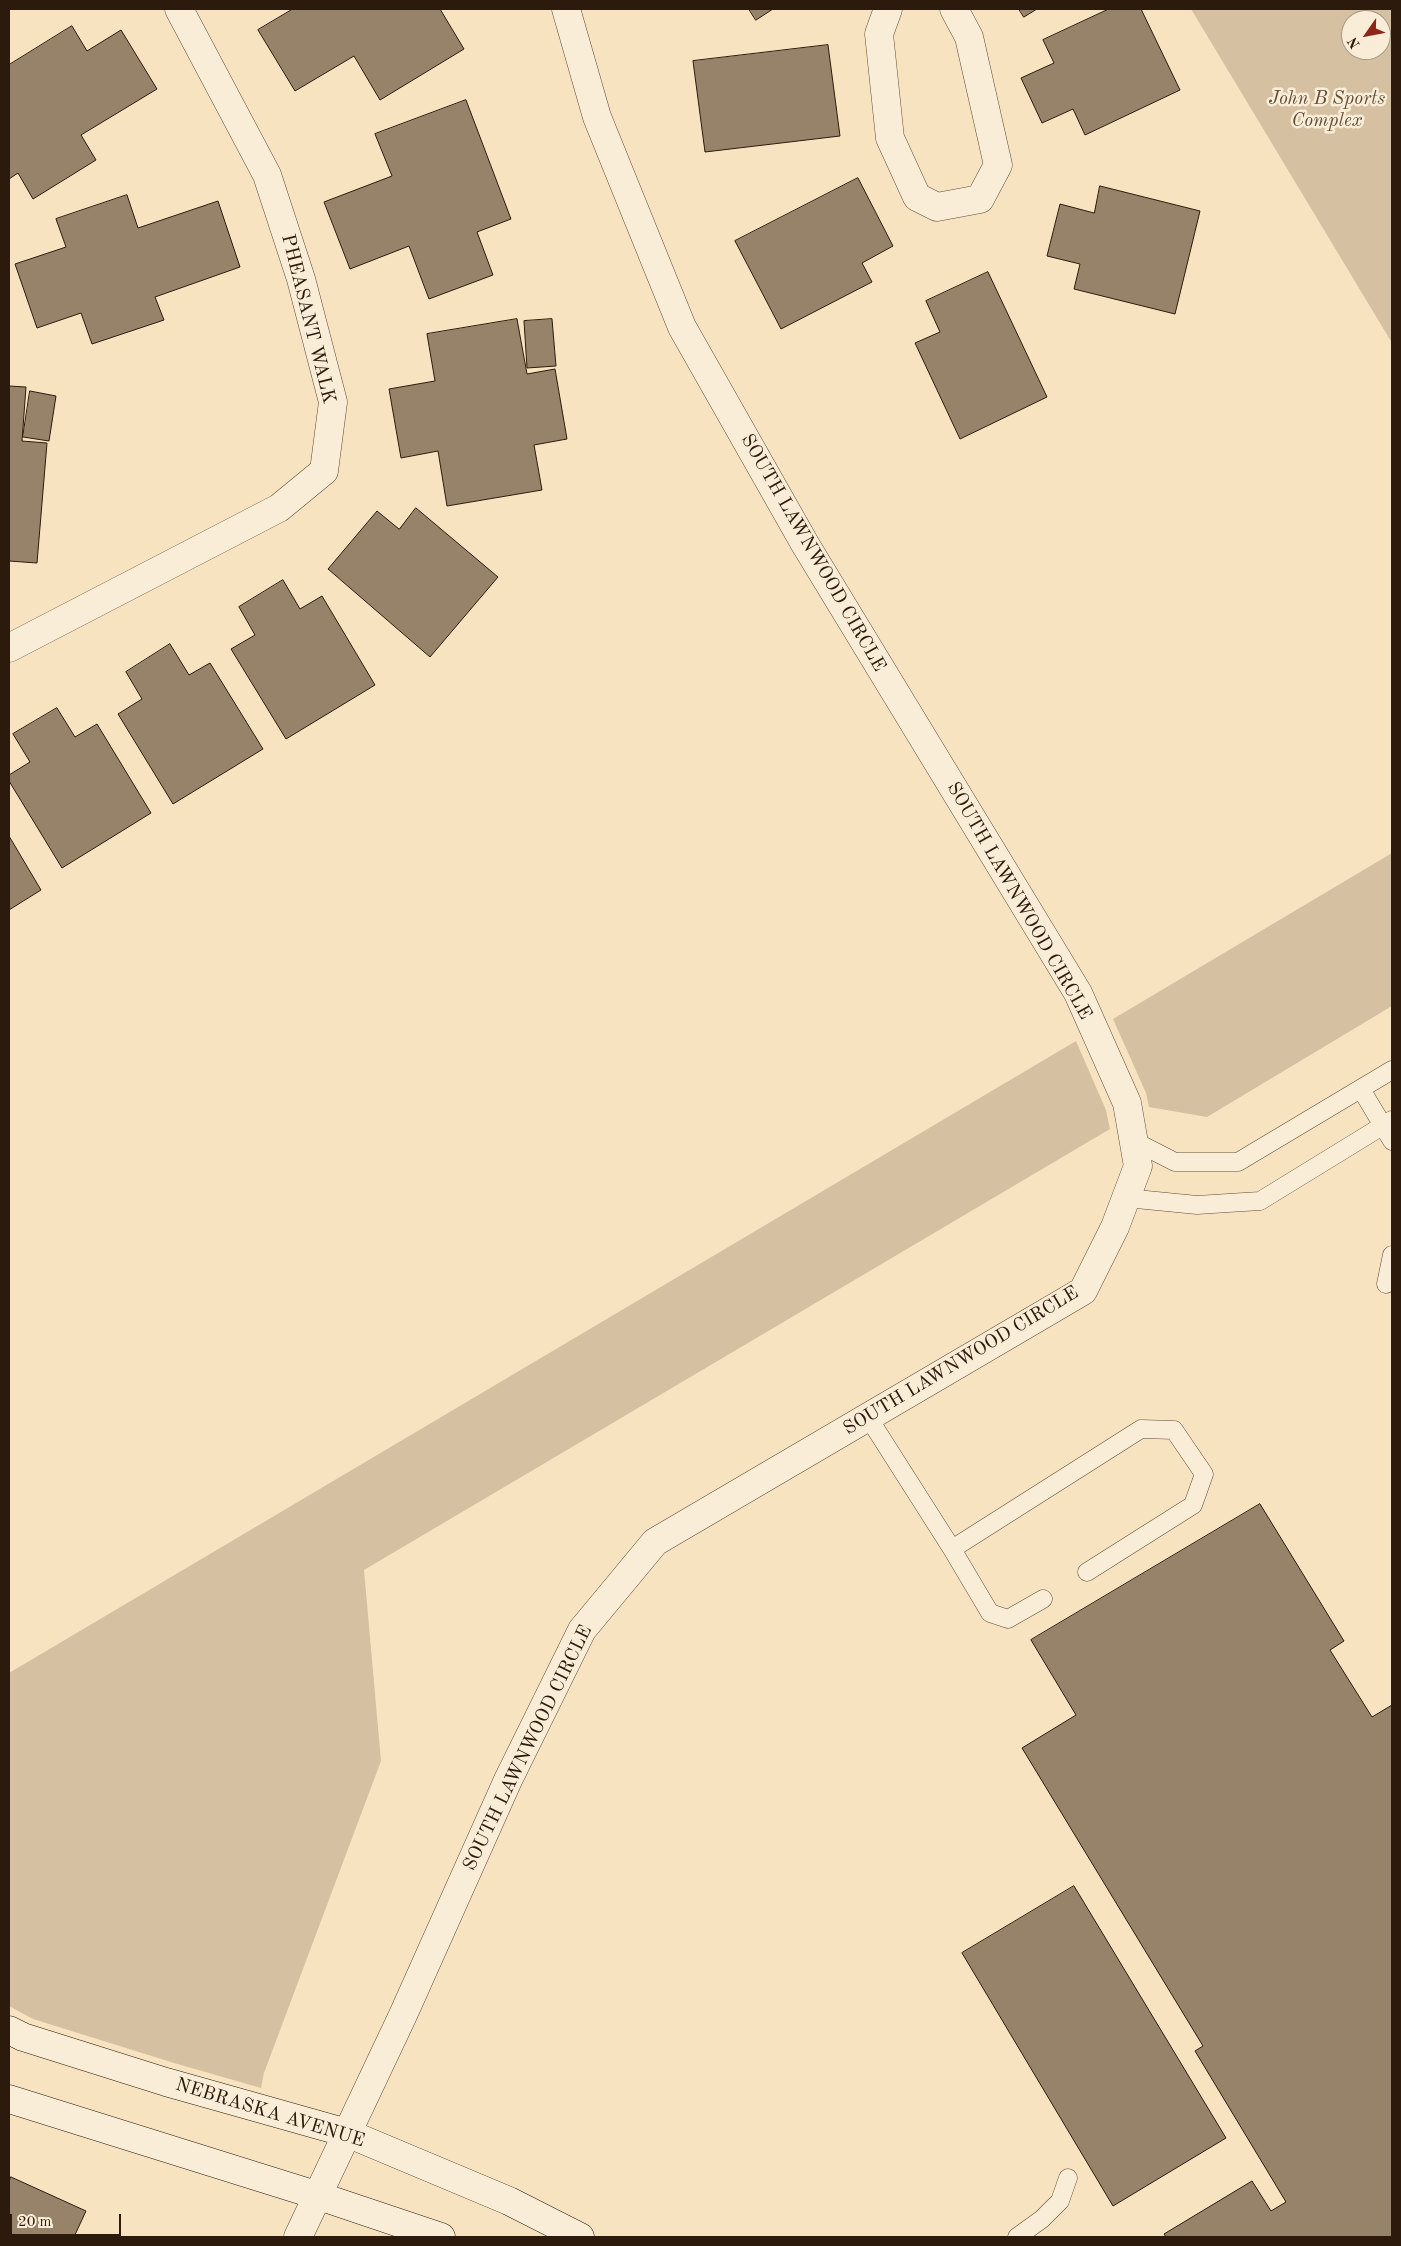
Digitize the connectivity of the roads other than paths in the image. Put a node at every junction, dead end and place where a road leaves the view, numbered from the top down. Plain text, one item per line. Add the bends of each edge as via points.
1 (179, 9) edge
2 (566, 9) edge
3 (888, 9) edge
4 (954, 9) edge
5 (9, 648) edge
6 (1392, 1070) edge
7 (1361, 1089) junction
8 (1388, 1123) edge
9 (1134, 1141) junction
10 (1392, 1141) edge
11 (1126, 1198) junction
12 (1392, 1255) edge
13 (1386, 1284) dead end
14 (868, 1416) junction
15 (952, 1549) junction
16 (1087, 1572) dead end
17 (1043, 1600) dead end
18 (9, 2030) edge
19 (9, 2099) edge
20 (347, 2133) junction
21 (1068, 2178) dead end
22 (316, 2196) junction
23 (298, 2237) edge
24 (441, 2237) edge
25 (580, 2237) edge
26 (1017, 2237) edge

1 - 5 street, PHEASANT WALK via 267,175 301,279 333,402 324,471 279,508
2 - 9 street, SOUTH LAWNWOOD CIRCLE via 597,117 682,327 805,544 1078,993 1126,1103
3 - 4 street via 879,34 890,138 917,197 937,206 980,199 998,165 969,37
6 - 7 lane
7 - 8 lane
7 - 9 lane via 1238,1162 1174,1162
8 - 10 lane
8 - 11 lane via 1260,1201 1197,1206
9 - 11 street, SOUTH LAWNWOOD CIRCLE via 1138,1166
11 - 14 street, SOUTH LAWNWOOD CIRCLE via 1083,1291
12 - 13 lane
14 - 15 lane
14 - 20 street, SOUTH LAWNWOOD CIRCLE via 655,1542 582,1630 508,1780
15 - 16 lane via 1140,1429 1174,1430 1204,1474 1193,1505
15 - 17 lane via 990,1614 1008,1619
18 - 20 street, NEBRASKA AVENUE via 166,2082
19 - 22 street
20 - 22 street, SOUTH LAWNWOOD CIRCLE
20 - 25 street, NEBRASKA AVENUE via 509,2201
21 - 26 lane via 1060,2201 1042,2220
22 - 23 street, SOUTH LAWNWOOD CIRCLE
22 - 24 street

